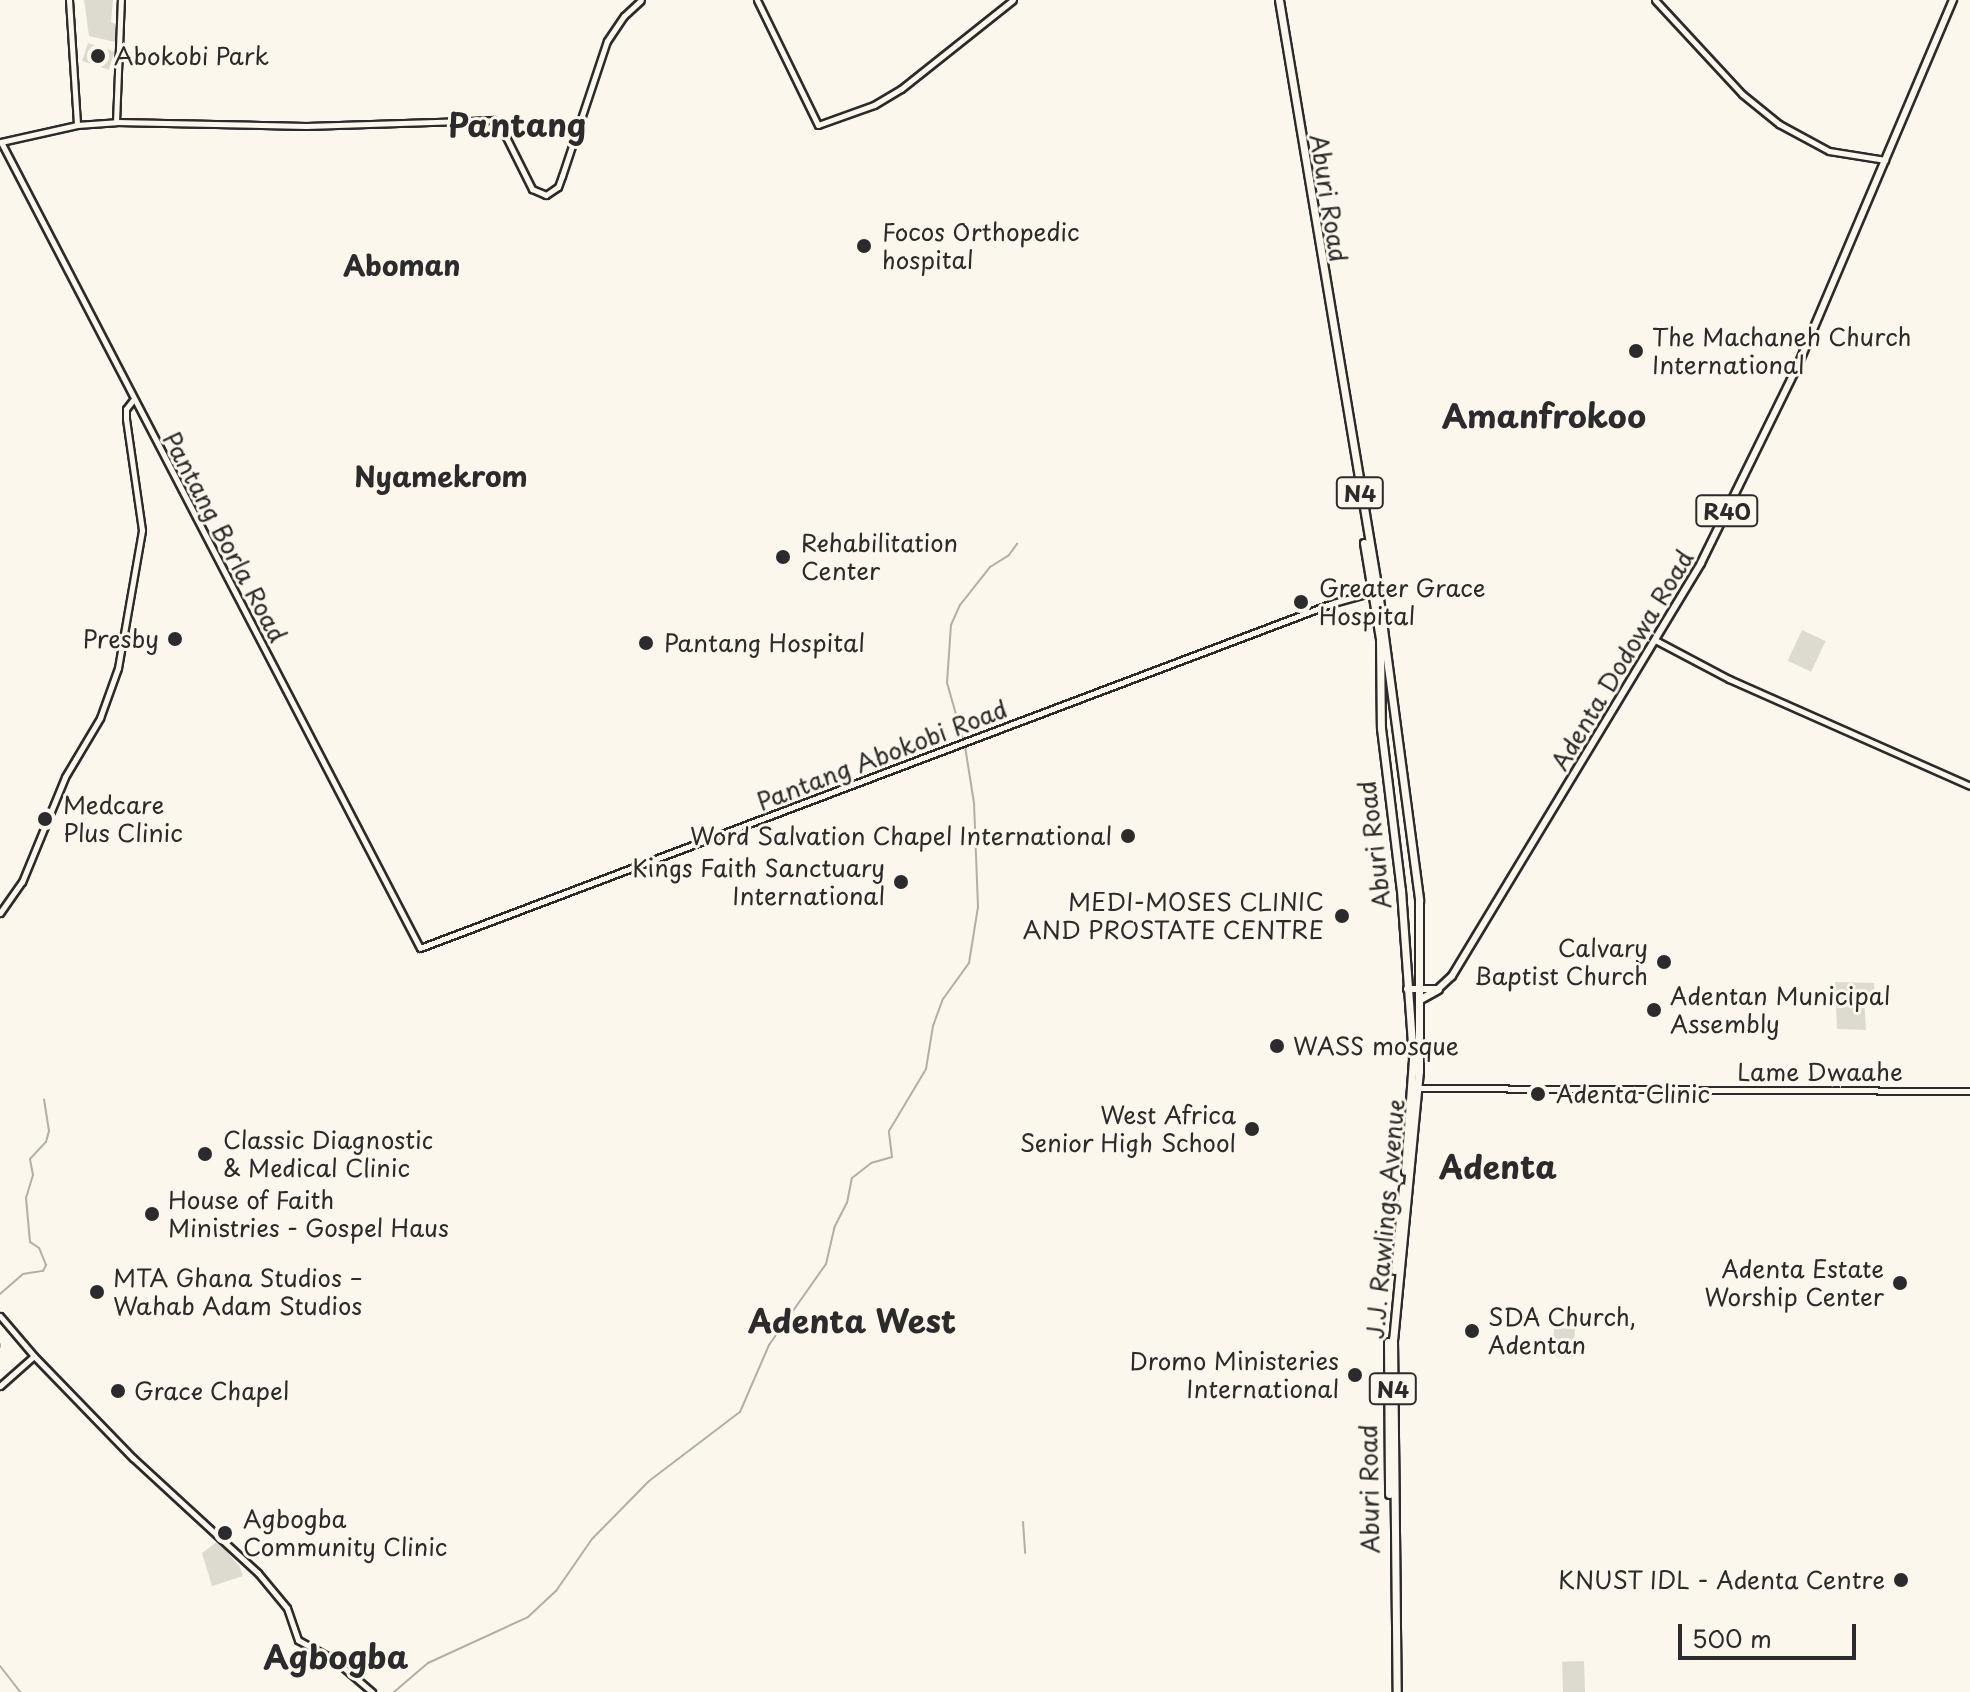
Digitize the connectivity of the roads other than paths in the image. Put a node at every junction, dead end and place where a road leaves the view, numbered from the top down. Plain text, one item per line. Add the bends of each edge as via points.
1 (69, 0) edge
2 (121, 0) edge
3 (641, 0) edge
4 (757, 0) edge
5 (1013, 0) edge
6 (1277, 0) edge
7 (1655, 0) edge
8 (1953, 0) edge
9 (116, 122) junction
10 (77, 125) junction
11 (0, 142) edge
12 (1885, 160) junction
13 (133, 400) junction
14 (1364, 527) junction
15 (1370, 594) junction
16 (1655, 640) junction
17 (1970, 786) edge
18 (0, 913) edge
19 (420, 948) joint
20 (1422, 979) junction
21 (1414, 989) junction
22 (1434, 989) junction
23 (1421, 1000) junction
24 (1419, 1085) junction
25 (1970, 1091) edge
26 (0, 1316) edge
27 (34, 1356) junction
28 (0, 1386) edge
29 (1382, 1387) dead end
30 (1387, 1395) junction
31 (1392, 1430) dead end
32 (1394, 1451) junction
33 (372, 1692) edge
34 (1395, 1692) edge

1 - 10 street
2 - 9 street
3 - 9 street via 607,41 558,187 550,194 538,195 527,181 493,120 306,126
4 - 5 street via 818,125 901,89
6 - 14 highway, Aburi Road / N4
7 - 12 street via 1742,94 1779,124 1829,151
8 - 12 main road, Adenta Dodowa Road / R40
9 - 10 street
10 - 11 street
11 - 13 street, Pantang Borla Road
12 - 16 main road, Adenta Dodowa Road / R40 via 1798,365 1701,563
13 - 18 street via 126,419 142,530 118,668 100,718 65,777 22,882
13 - 19 street, Pantang Borla Road
14 - 15 highway, Aburi Road / N4
14 - 15 highway, Aburi Road / N4
15 - 19 street, Pantang Abokobi Road
15 - 20 highway, Aburi Road / N4 via 1382,623 1419,900
15 - 21 highway, Aburi Road / N4 via 1380,639 1384,757
16 - 17 street via 1729,679
16 - 22 main road, Adenta Dodowa Road / R40 via 1478,935 1445,985
20 - 21 highway, Aburi Road / N4
20 - 22 highway
21 - 22 main road
21 - 23 highway, N4
21 - 24 highway, Aburi Road / N4 via 1407,1000
22 - 23 highway
23 - 24 highway, N4
24 - 25 street, Lame Dwaahe
24 - 30 highway, Aburi Road / N4 via 1397,1223
24 - 32 highway, J.J. Rawlings Avenue / N4 via 1395,1370
26 - 27 street
27 - 28 street
27 - 33 street via 258,1573 287,1608 300,1642 343,1665
29 - 30 highway
30 - 34 highway, Aburi Road / N4
31 - 32 highway
32 - 34 highway, J.J. Rawlings Avenue / N4

